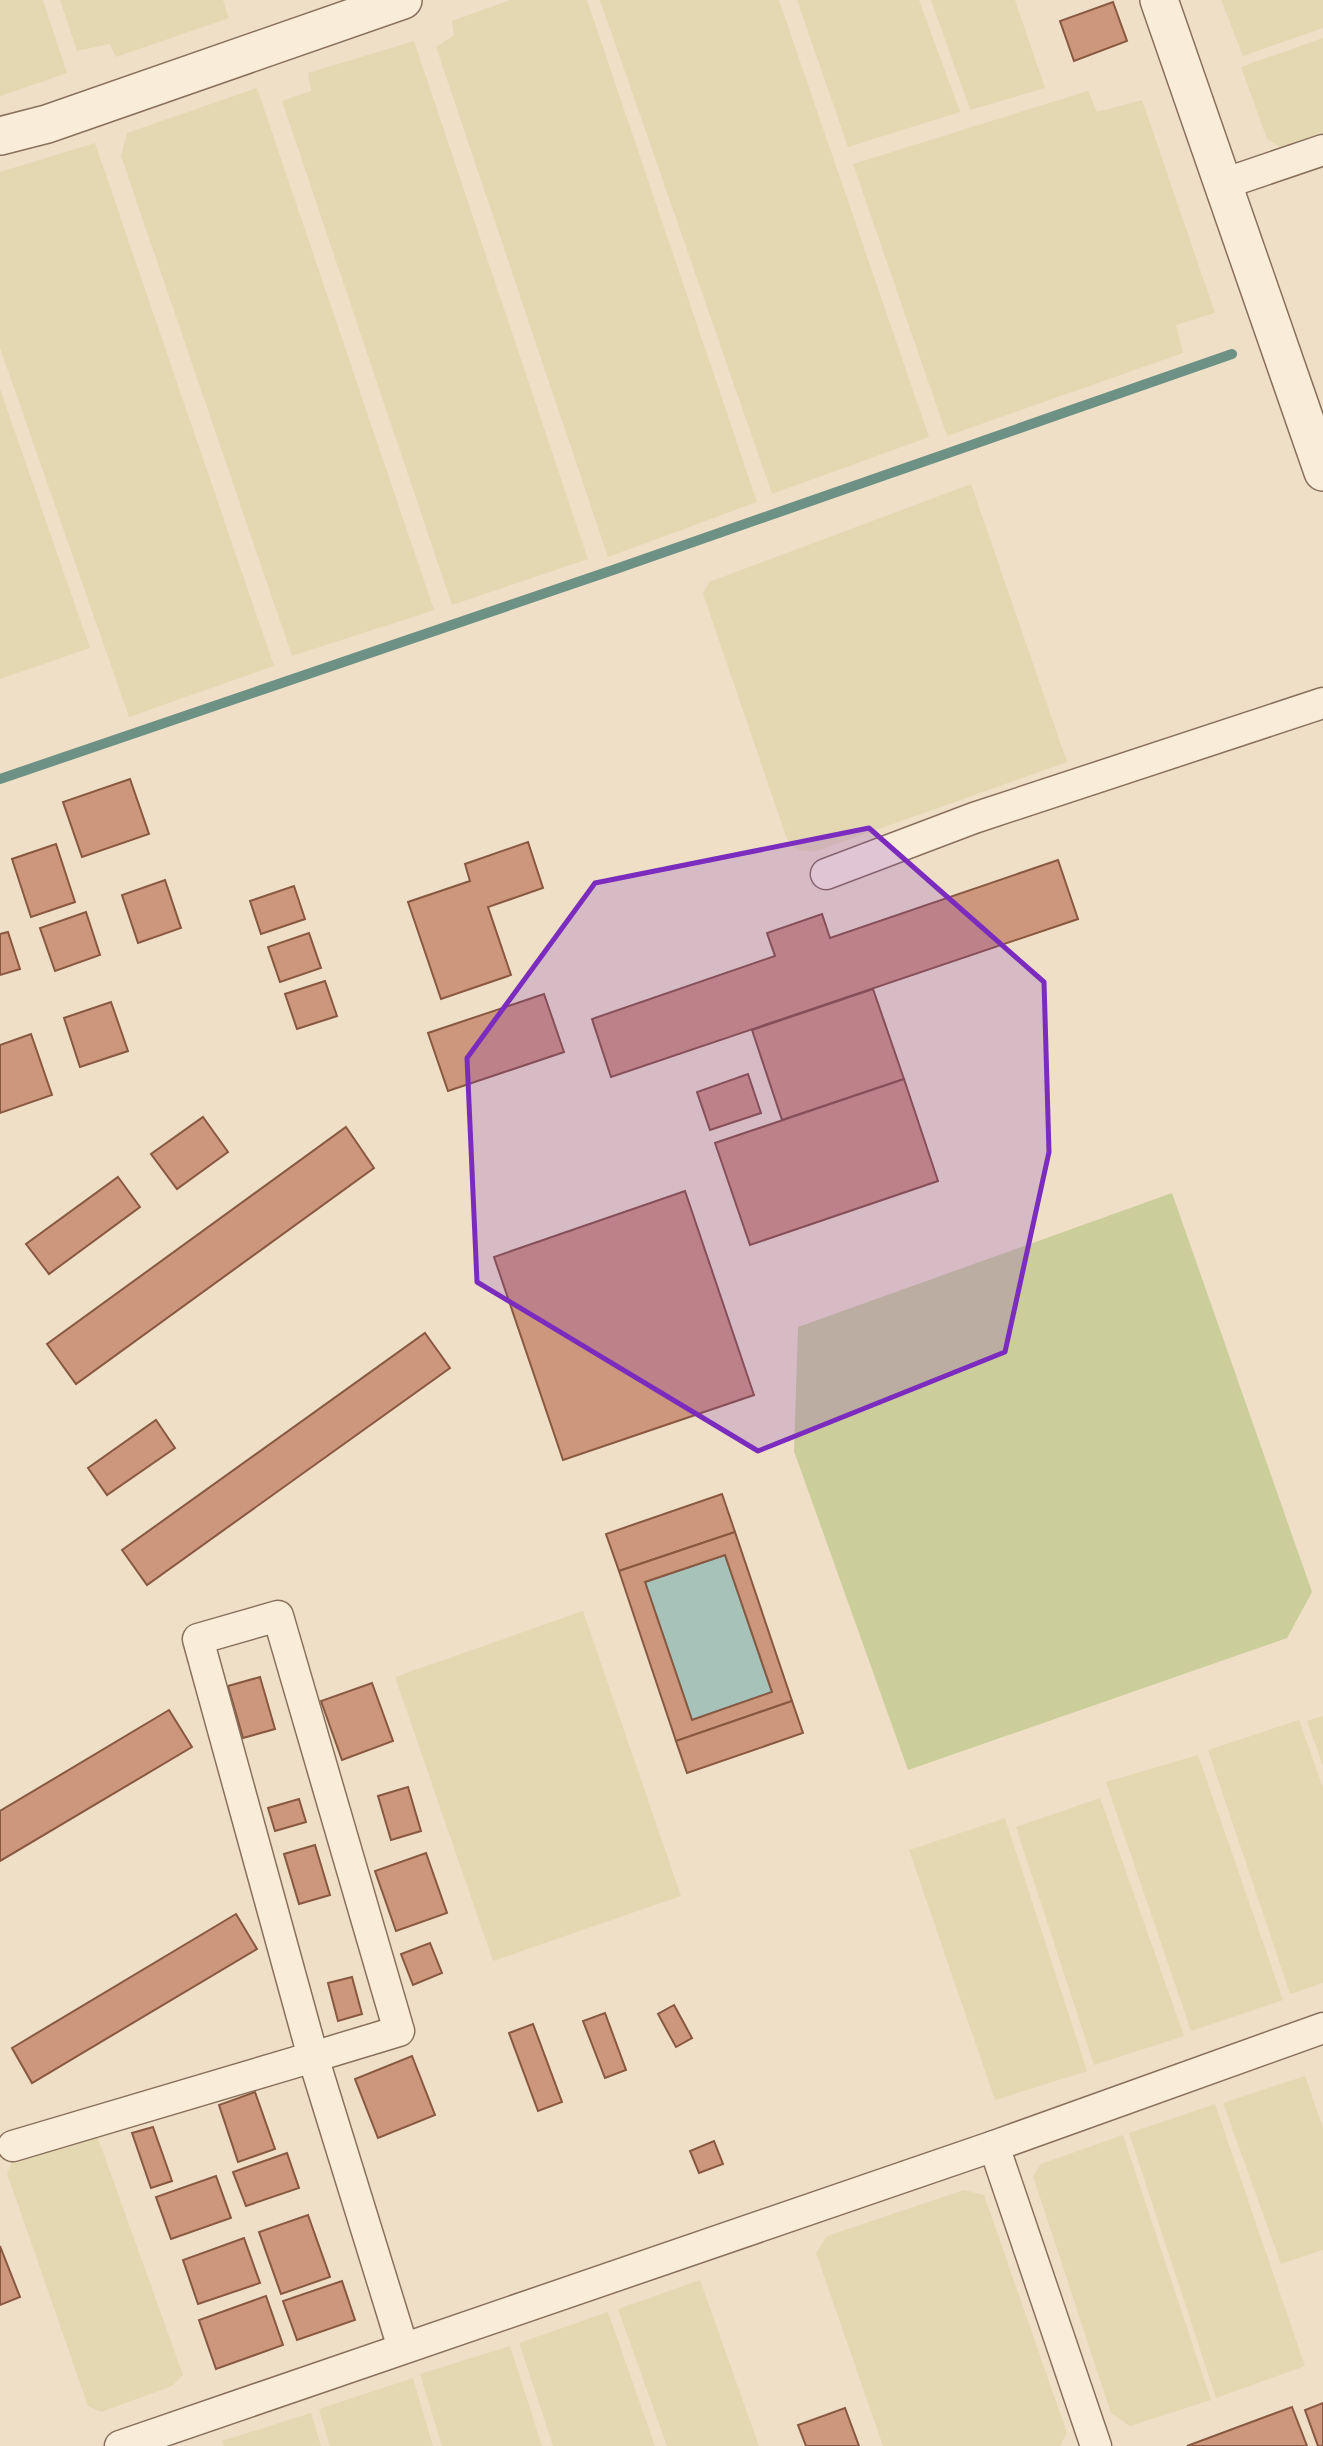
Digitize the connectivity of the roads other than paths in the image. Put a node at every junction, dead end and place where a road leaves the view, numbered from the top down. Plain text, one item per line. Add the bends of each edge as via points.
1 (402, 0) edge
2 (1158, 0) edge
3 (0, 136) edge
4 (1323, 150) edge
5 (1223, 184) junction
6 (1323, 472) edge
7 (1323, 703) edge
8 (827, 874) dead end
9 (1323, 2028) edge
10 (313, 2057) junction
11 (13, 2146) dead end
12 (994, 2146) junction
13 (403, 2347) junction
14 (120, 2446) edge
15 (1096, 2446) edge

1 - 3 street via 47,124
2 - 5 street
4 - 5 street
5 - 6 street
7 - 8 street via 974,818
9 - 12 street
10 - 10 street via 198,1639 278,1616 399,2031
10 - 11 street
10 - 13 street
12 - 13 street
12 - 15 street
13 - 14 street

